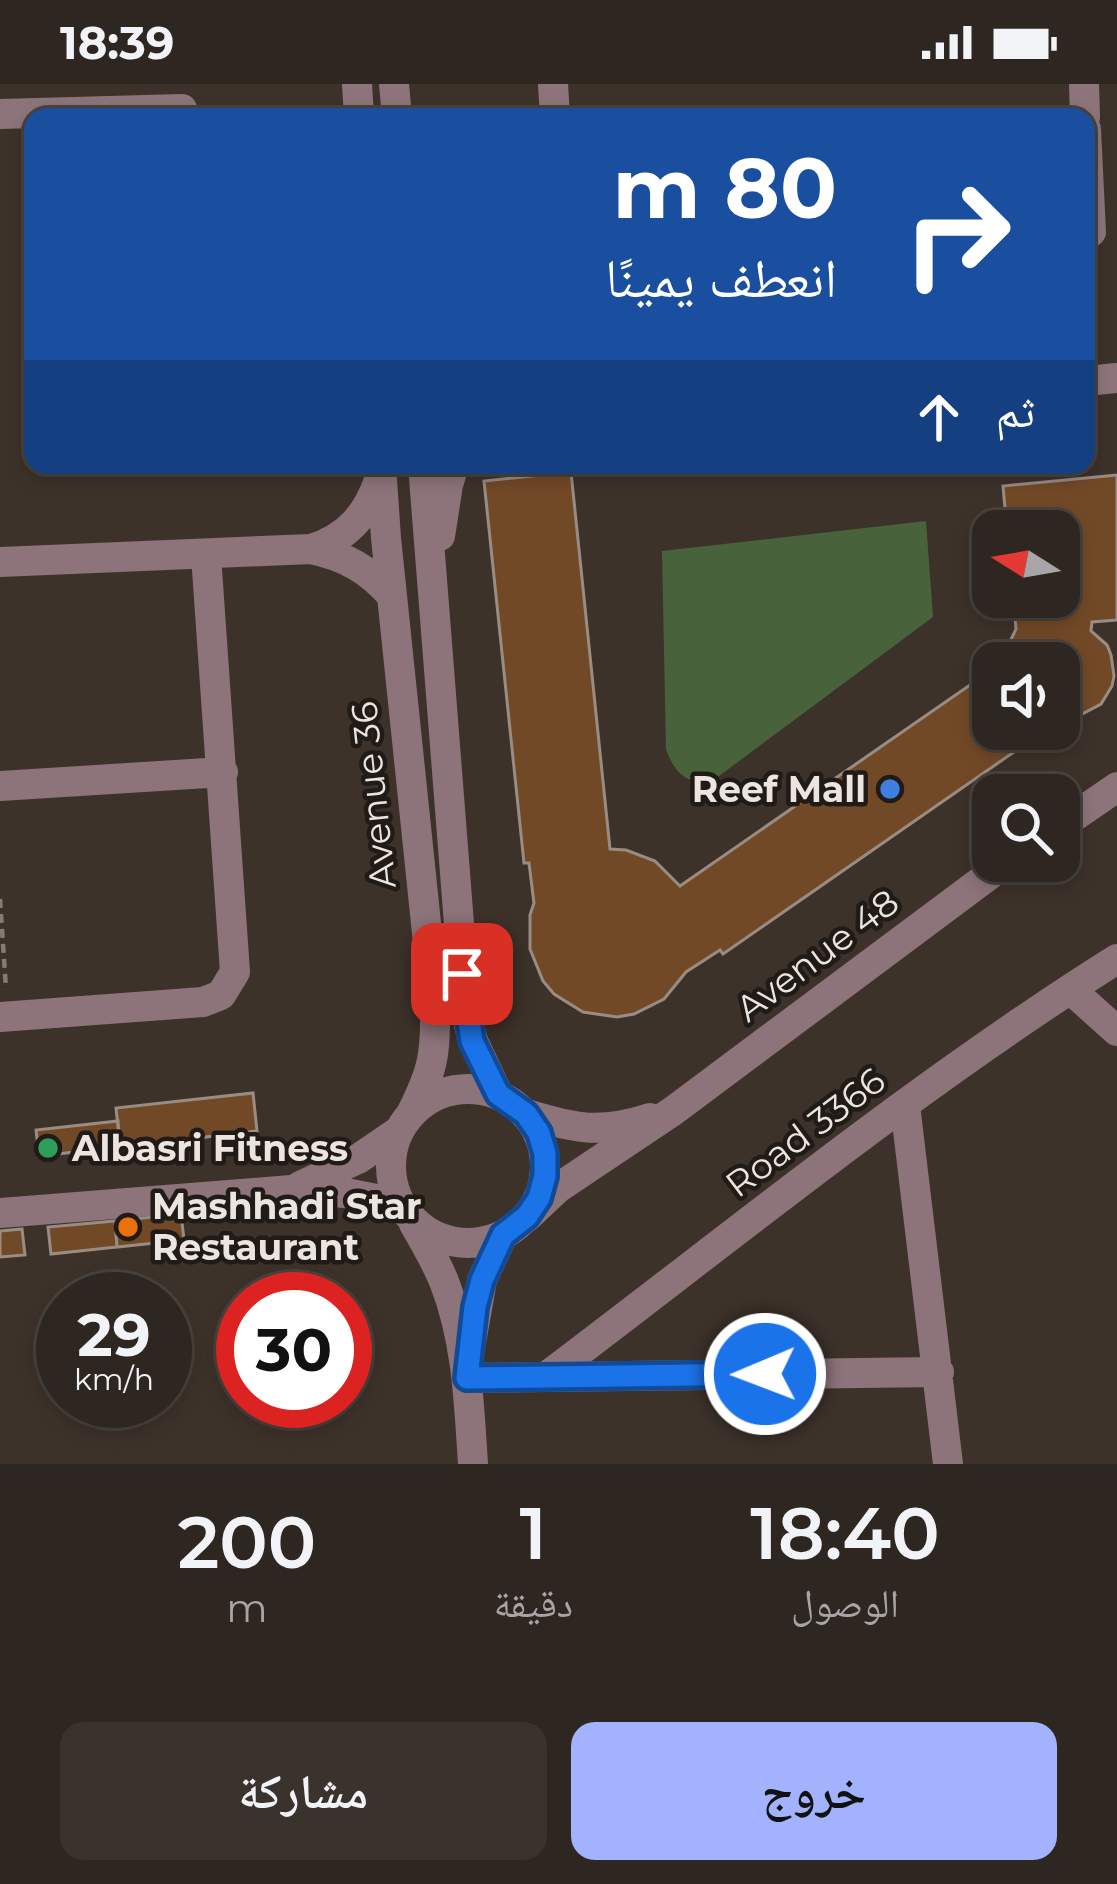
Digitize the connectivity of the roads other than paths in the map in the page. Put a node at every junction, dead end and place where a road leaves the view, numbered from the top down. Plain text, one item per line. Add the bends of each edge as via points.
1 (181, 104) edge
2 (109, 108) edge
3 (379, 474) edge
4 (382, 474) edge
5 (424, 474) edge
6 (451, 474) edge
7 (311, 549) junction
8 (206, 555) junction
9 (0, 562) edge
10 (432, 590) junction
11 (392, 596) junction
12 (223, 772) junction
13 (0, 786) edge
14 (1117, 787) edge
15 (1080, 812) edge
16 (980, 882) edge
17 (1117, 959) edge
18 (1070, 989) junction
19 (4, 1016) edge
20 (1117, 1031) edge
21 (498, 1094) junction
22 (905, 1105) junction
23 (673, 1112) junction
24 (526, 1114) junction
25 (405, 1122) junction
26 (291, 1190) junction
27 (406, 1211) junction
28 (0, 1213) edge
29 (515, 1226) junction
30 (939, 1372) junction
31 (547, 1376) junction
32 (467, 1378) junction
33 (473, 1464) edge
34 (948, 1464) edge

1 - 2 street
3 - 7 street via 353,527
4 - 11 street, Avenue 36
5 - 10 street, Avenue 36
6 - 10 street
7 - 8 street
7 - 11 street via 356,564
8 - 9 street
8 - 12 street
10 - 21 street, Avenue 36 via 466,1012
11 - 25 street, Avenue 36 via 436,1048
12 - 13 street
12 - 19 street via 235,972 221,995
14 - 15 street
16 - 23 street, Avenue 48
17 - 18 street, Road 3366
18 - 20 street
18 - 22 street, Road 3366
21 - 24 street
21 - 25 street via 452,1090
22 - 30 street
22 - 31 street, Road 3366
23 - 24 street, Avenue 48 via 593,1130
23 - 29 street, Avenue 48 via 571,1178
24 - 29 street via 539,1133 545,1176 539,1198
25 - 26 street via 358,1159
25 - 27 street via 391,1168
26 - 27 street via 346,1193
26 - 28 street
27 - 29 street via 454,1243 479,1243
27 - 32 street via 444,1280
29 - 32 street via 482,1280
30 - 31 street
30 - 34 street
31 - 32 street
32 - 33 street

